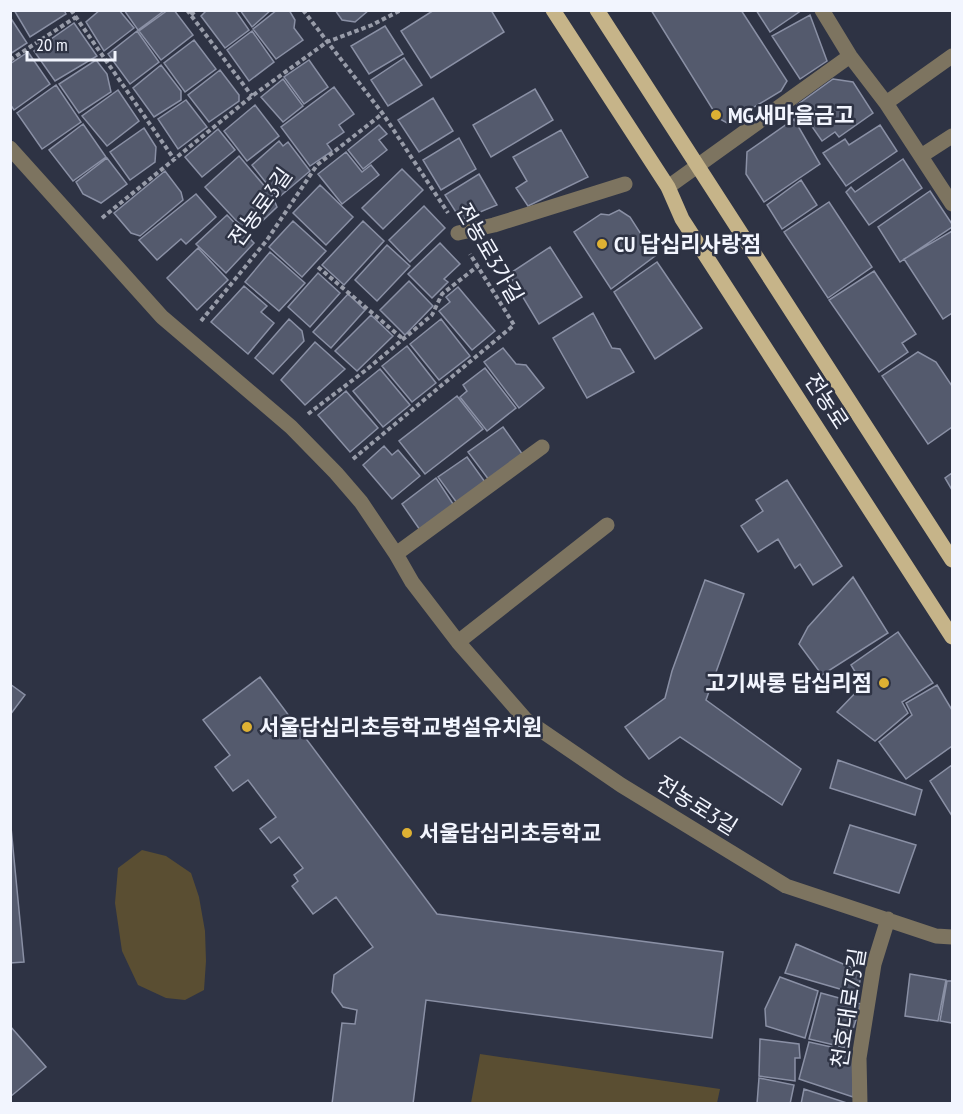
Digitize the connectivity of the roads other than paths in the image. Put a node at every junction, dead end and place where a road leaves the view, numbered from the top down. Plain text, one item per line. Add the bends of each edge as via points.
1 (553, 10) edge
2 (597, 10) edge
3 (822, 10) edge
4 (850, 56) junction
5 (952, 56) edge
6 (886, 103) junction
7 (952, 136) edge
8 (10, 148) edge
9 (921, 156) junction
10 (698, 166) junction
11 (625, 184) dead end
12 (668, 187) junction
13 (952, 204) edge
14 (458, 233) road end
15 (542, 447) dead end
16 (607, 525) dead end
17 (396, 554) junction
18 (952, 560) edge
19 (952, 637) edge
20 (458, 642) junction
21 (888, 919) junction
22 (952, 937) edge
23 (860, 1104) edge

1 - 12 main road, 전농로
2 - 10 main road, 전농로
3 - 4 street
4 - 6 street
4 - 10 street
5 - 6 street
6 - 9 street
7 - 9 street
8 - 17 street, 전농로3길 via 162,317 291,427 336,473
9 - 13 street
10 - 12 street
10 - 18 main road, 전농로
11 - 14 street
12 - 19 main road, 전농로 via 682,219
15 - 17 street
16 - 20 street
17 - 20 street, 전농로3길 via 412,582
20 - 21 street, 전농로3길 via 526,720 621,785 786,886
21 - 22 street, 전농로3길 via 936,936
21 - 23 street, 천호대로75길 via 874,964 858,1058

